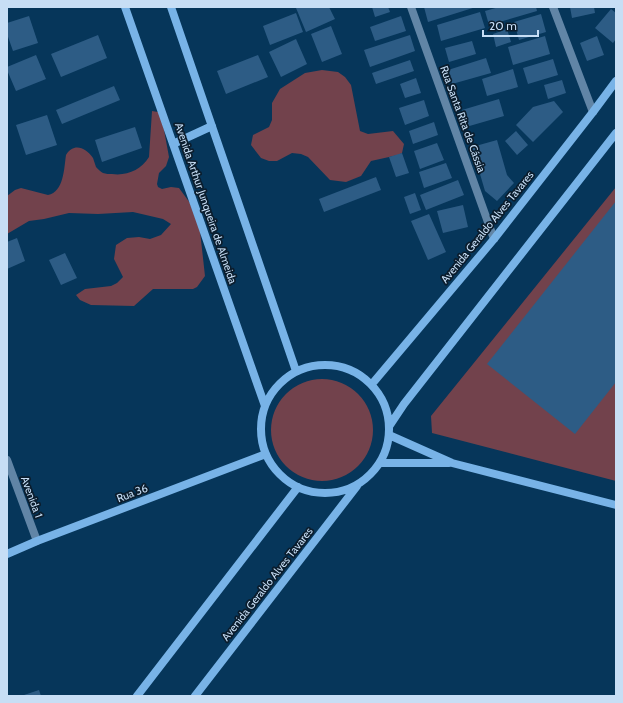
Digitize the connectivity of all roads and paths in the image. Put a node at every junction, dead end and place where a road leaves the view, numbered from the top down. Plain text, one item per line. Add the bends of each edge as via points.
1 (125, 7) edge
2 (170, 7) edge
3 (411, 7) edge
4 (553, 7) edge
5 (616, 81) edge
6 (593, 112) junction
7 (212, 126) junction
8 (616, 133) edge
9 (173, 144) junction
10 (494, 239) junction
11 (296, 371) junction
12 (372, 384) junction
13 (265, 406) junction
14 (390, 425) junction
15 (389, 435) junction
16 (266, 454) junction
17 (7, 460) edge
18 (380, 463) junction
19 (452, 463) junction
20 (358, 485) junction
21 (298, 488) junction
22 (616, 505) edge
23 (37, 541) junction
24 (7, 554) edge
25 (137, 696) edge
26 (195, 696) edge

1 - 9 main road, Avenida Arthur Junqueira de Almeida
2 - 7 main road
3 - 10 street, Rua Santa Rita de Cássia
4 - 6 street
5 - 6 main road, Avenida Geraldo Alves Tavares
6 - 10 main road, Avenida Geraldo Alves Tavares
7 - 9 main road
7 - 11 main road
8 - 14 main road
9 - 13 main road, Avenida Arthur Junqueira de Almeida
10 - 12 main road, Avenida Geraldo Alves Tavares
11 - 12 main road via 316,365 336,365 355,372
11 - 13 main road via 283,380
12 - 14 main road via 384,403
13 - 16 main road via 262,438
14 - 15 main road
15 - 18 main road
15 - 19 main road
16 - 21 main road via 284,479
16 - 23 main road, Rua 36
17 - 23 street, Avenida 1
18 - 19 main road
18 - 20 main road via 374,472
19 - 22 main road
20 - 21 main road via 331,493
20 - 26 main road, Avenida Geraldo Alves Tavares
21 - 25 main road
23 - 24 main road, Rua 36

